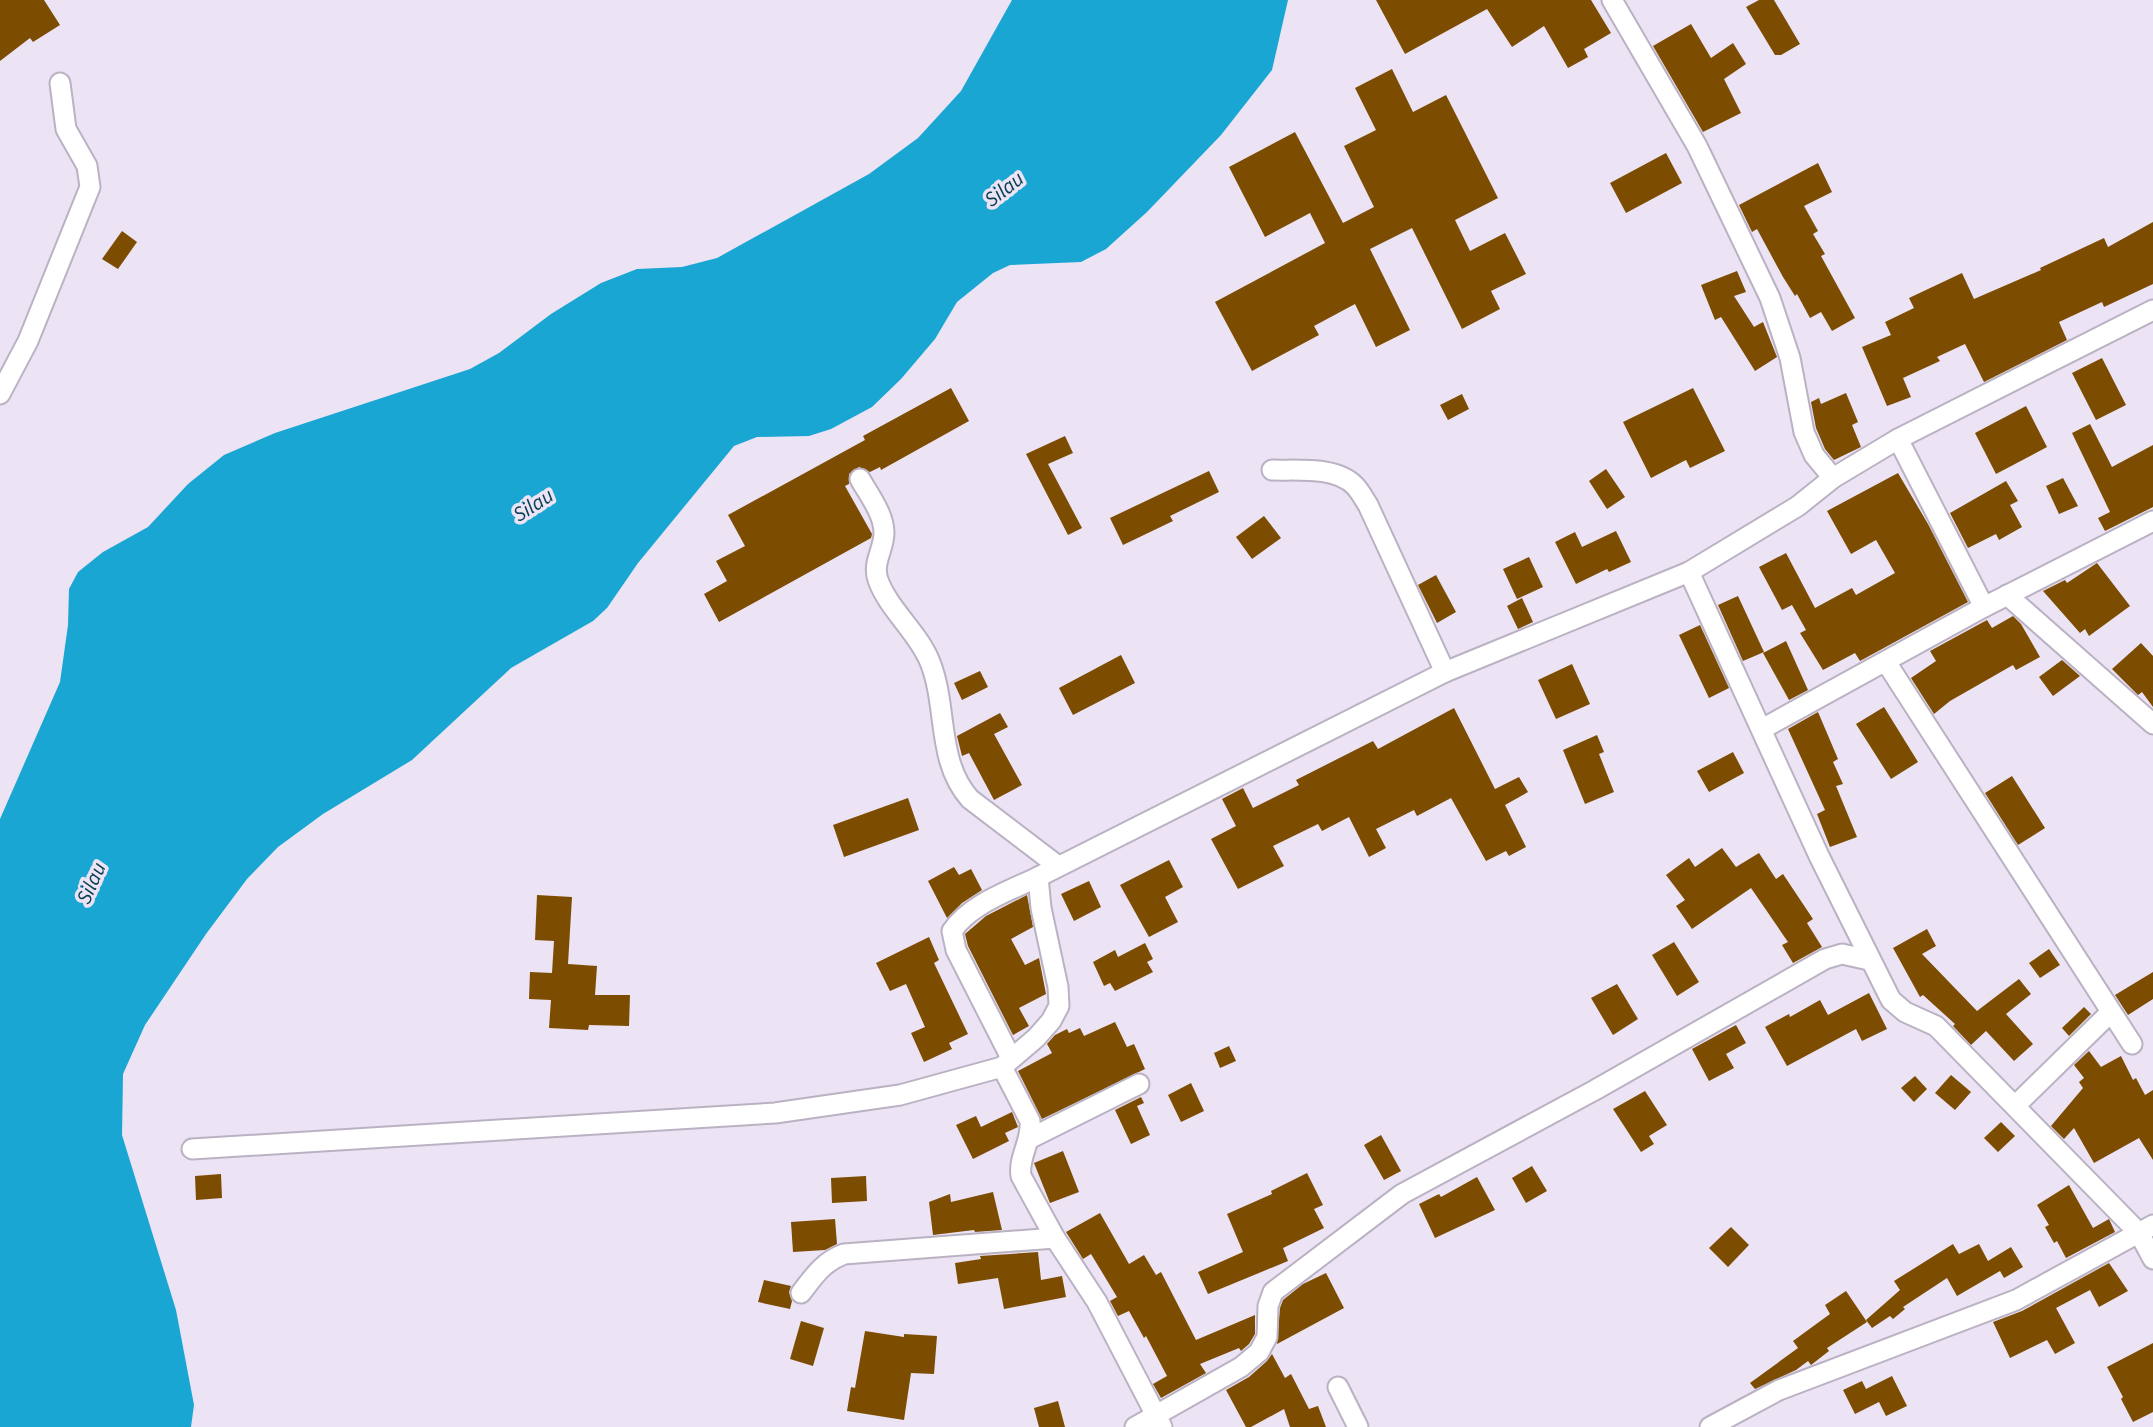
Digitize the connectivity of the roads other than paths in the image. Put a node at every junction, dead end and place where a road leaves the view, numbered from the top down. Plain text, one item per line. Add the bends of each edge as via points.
1 (1612, 0) edge
2 (60, 83) dead end
3 (2153, 310) edge
4 (0, 394) edge
5 (1898, 439) junction
6 (1272, 470) dead end
7 (1833, 478) junction
8 (860, 479) dead end
9 (2153, 521) edge
10 (1689, 572) junction
11 (2007, 595) junction
12 (1984, 607) junction
13 (1886, 662) junction
14 (1445, 672) junction
15 (2153, 724) edge
16 (1762, 729) junction
17 (1058, 866) junction
18 (1038, 877) junction
19 (1869, 960) junction
20 (2111, 1012) junction
21 (2132, 1045) dead end
22 (1007, 1063) junction
23 (1139, 1084) dead end
24 (2015, 1106) junction
25 (1029, 1139) junction
26 (192, 1149) dead end
27 (2146, 1229) edge
28 (1055, 1238) junction
29 (2153, 1259) edge
30 (801, 1293) dead end
31 (1338, 1387) dead end
32 (1159, 1422) edge
33 (1135, 1427) edge
34 (1357, 1427) edge
35 (1710, 1427) edge

1 - 7 street via 1697,146 1770,298 1790,358 1804,432 1814,455
2 - 4 street via 66,129 86,166 90,187 28,341
3 - 5 street
5 - 7 street
5 - 12 street
6 - 14 street via 1320,471 1355,485
7 - 10 street via 1797,506
8 - 17 street via 881,516 884,533 877,578 929,660 948,760 959,786
9 - 11 street
10 - 14 street
10 - 16 street
11 - 12 street
11 - 15 street
12 - 13 street
13 - 16 street
13 - 20 street
14 - 17 street
16 - 19 street
17 - 18 street
18 - 22 street via 1059,1006 1036,1038
18 - 22 street via 985,903 958,921 952,931 956,950
19 - 24 street via 1896,1006 1936,1027
19 - 32 street via 1842,954 1825,959 1402,1194 1273,1292 1267,1337 1259,1352
20 - 21 street
20 - 24 street
22 - 25 street via 1030,1121
22 - 26 street via 900,1095 775,1113
23 - 25 street
24 - 27 street
25 - 28 street via 1021,1176
27 - 29 street
27 - 35 street via 2016,1300 1779,1390
28 - 30 street via 844,1254 820,1268
28 - 32 street via 1097,1303
31 - 34 street
32 - 33 street

